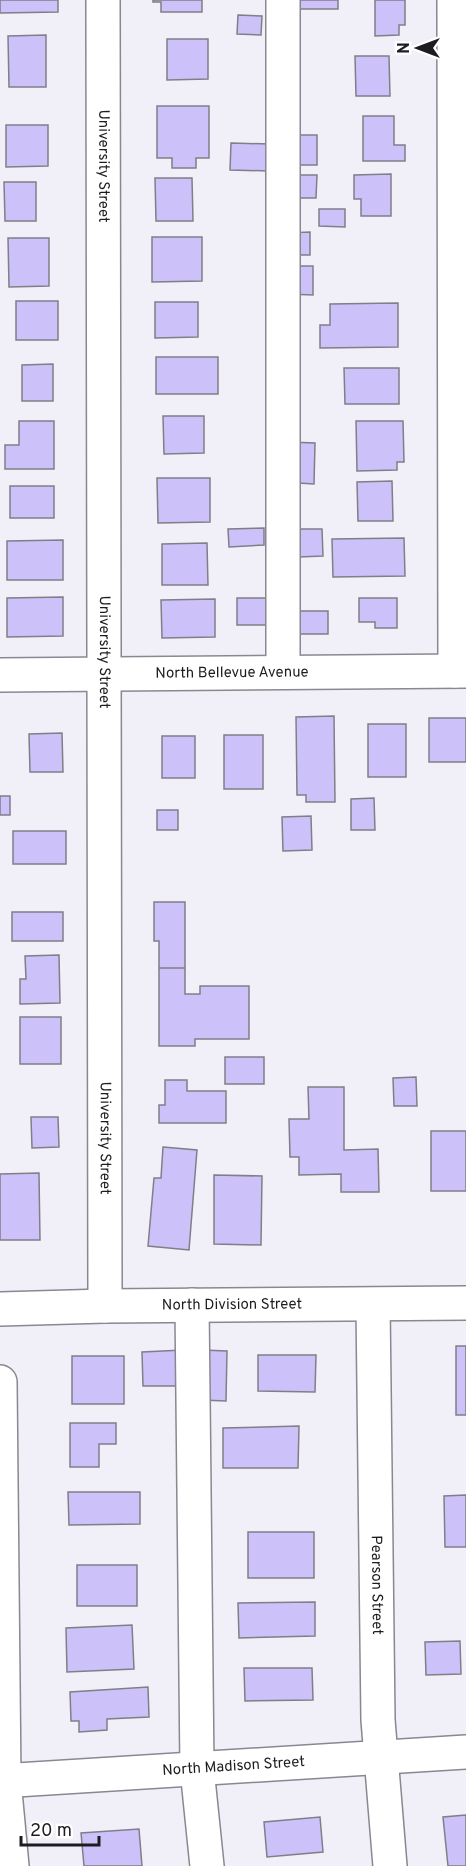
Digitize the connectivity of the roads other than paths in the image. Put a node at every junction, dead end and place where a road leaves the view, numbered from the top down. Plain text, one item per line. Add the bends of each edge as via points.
1 (103, 0) edge
2 (282, 0) edge
3 (454, 0) edge
4 (460, 671) edge
5 (283, 672) junction
6 (104, 674) junction
7 (0, 675) edge
8 (466, 1303) edge
9 (192, 1305) junction
10 (373, 1305) junction
11 (105, 1306) junction
12 (0, 1309) edge
13 (0, 1382) edge
14 (466, 1752) edge
15 (380, 1758) junction
16 (196, 1769) junction
17 (2, 1781) edge
18 (12, 1866) edge
19 (207, 1866) edge
20 (390, 1866) edge

1 - 6 street, University Street
2 - 5 street
3 - 4 street
4 - 5 street, North Bellevue Avenue
5 - 6 street, North Bellevue Avenue
6 - 7 street, North Bellevue Avenue
6 - 11 street, University Street
8 - 10 street, North Division Street
9 - 10 street, North Division Street
9 - 11 street, North Division Street
9 - 16 street
10 - 15 street, Pearson Street
11 - 12 street, North Division Street
13 - 17 street
14 - 15 street, North Madison Street
15 - 16 street, North Madison Street
15 - 20 street, Pearson Street
16 - 17 street, North Madison Street
16 - 19 street
17 - 18 street

